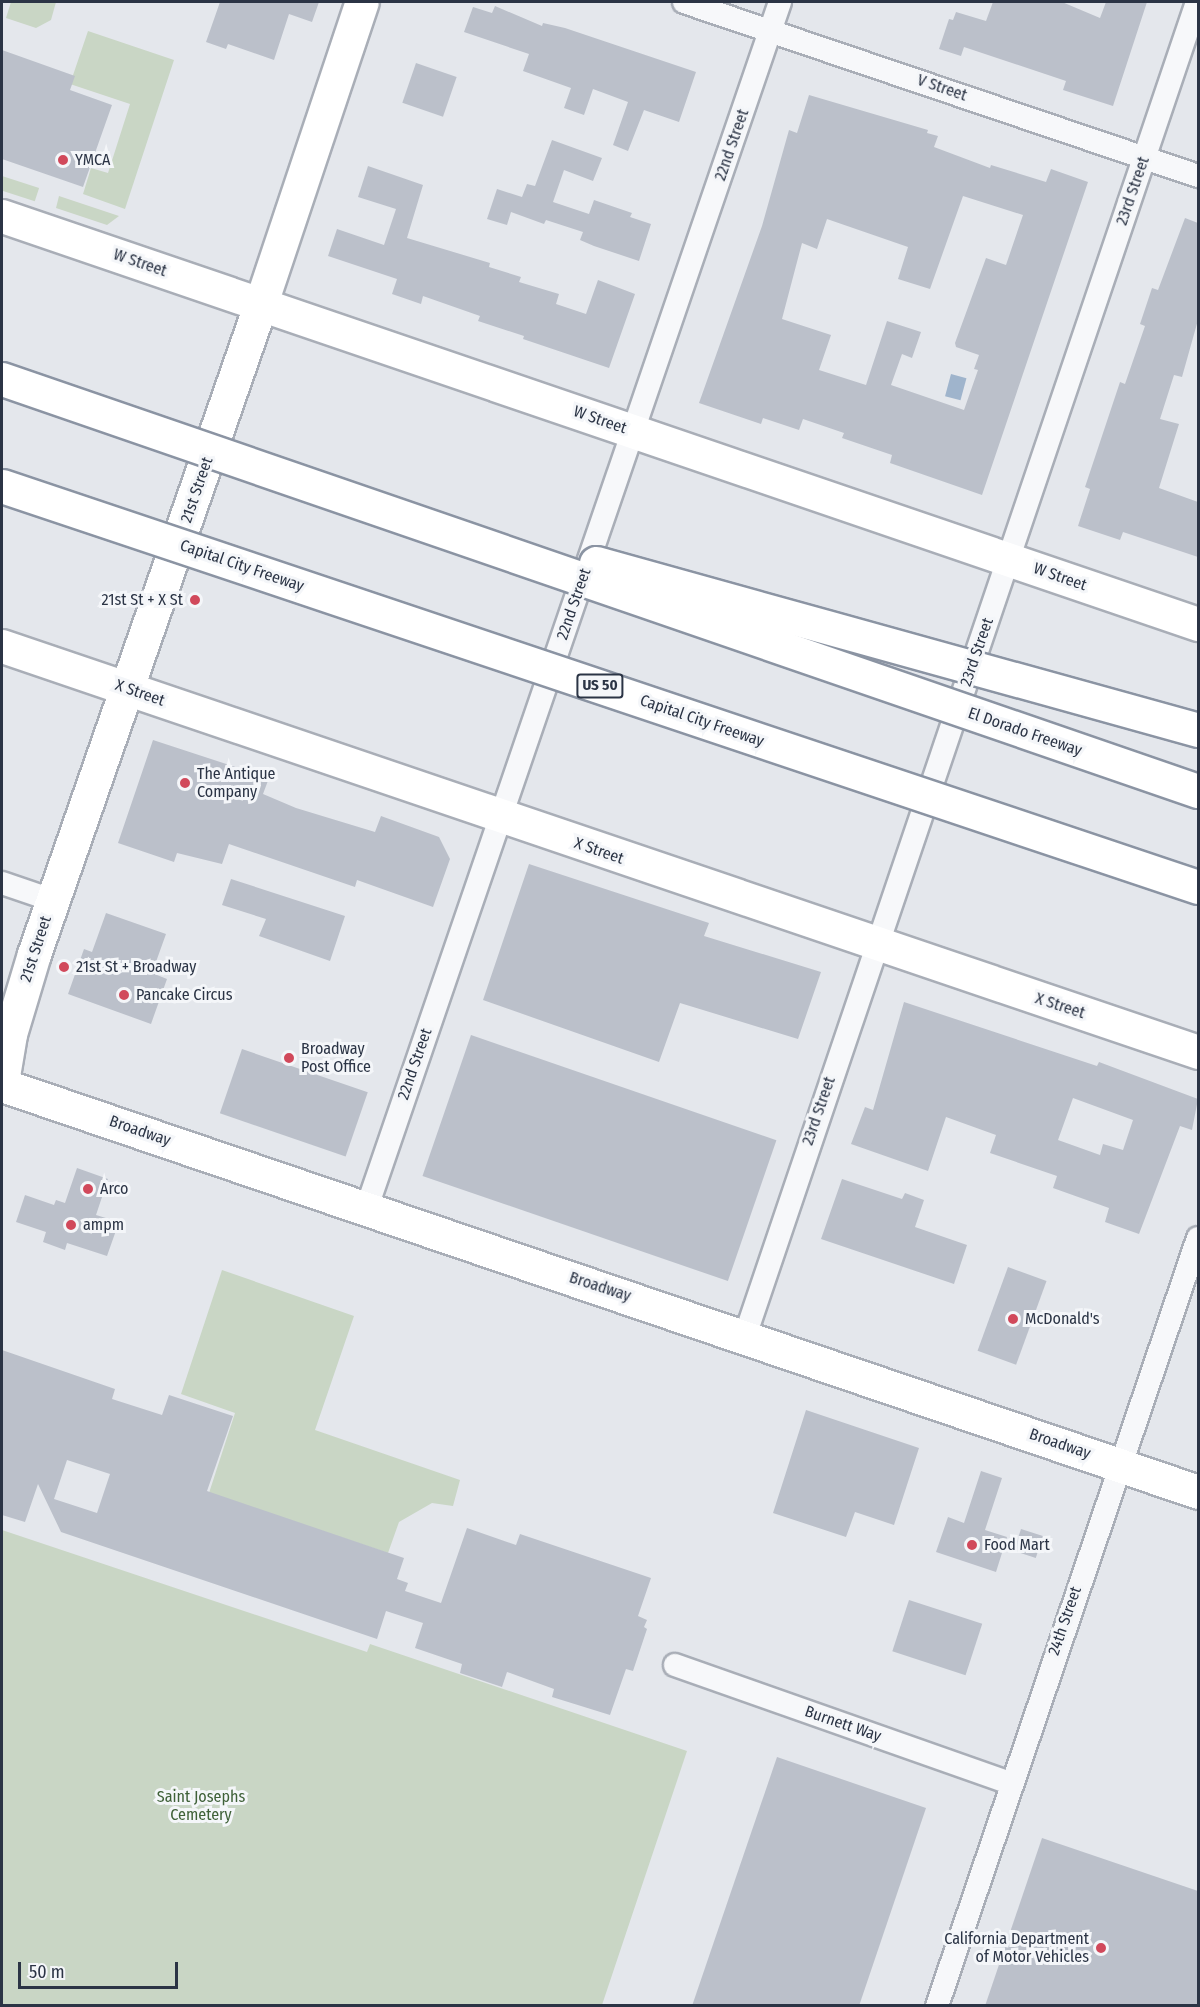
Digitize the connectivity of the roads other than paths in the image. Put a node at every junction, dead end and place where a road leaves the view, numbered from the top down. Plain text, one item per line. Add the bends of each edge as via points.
1 (362, 2) edge
2 (684, 2) edge
3 (780, 2) edge
4 (1197, 2) edge
5 (770, 30) junction
6 (1144, 158) junction
7 (1198, 176) edge
8 (2, 216) edge
9 (261, 303) junction
10 (2, 379) edge
11 (635, 431) junction
12 (259, 469) junction
13 (2, 486) edge
14 (1008, 559) junction
15 (1198, 624) edge
16 (2, 646) edge
17 (852, 672) junction
18 (129, 690) junction
19 (1198, 730) edge
20 (1198, 774) edge
21 (1198, 791) edge
22 (499, 817) junction
23 (2, 883) edge
24 (1198, 887) edge
25 (52, 900) junction
26 (877, 945) junction
27 (1198, 1052) edge
28 (2, 1083) edge
29 (367, 1207) junction
30 (1198, 1238) edge
31 (745, 1336) junction
32 (1120, 1465) junction
33 (1198, 1492) edge
34 (675, 1665) dead end
35 (1010, 1783) junction
36 (937, 2006) edge

1 - 9 main road, 21st Street
2 - 5 street, V Street
3 - 5 street, 22nd Street
4 - 6 street, 23rd Street
5 - 6 street, V Street
5 - 11 street, 22nd Street
6 - 7 street, V Street
6 - 14 street, 23rd Street
8 - 9 main road, W Street
9 - 11 main road, W Street
9 - 18 main road, 21st Street
10 - 12 main road, bridge
11 - 14 main road, W Street
11 - 22 street, 22nd Street
12 - 17 main road, bridge
12 - 19 main road, bridge
13 - 24 main road, Capital City Freeway / US 50, bridge
14 - 15 main road, W Street
14 - 26 street, 23rd Street
16 - 18 main road, X Street
17 - 20 main road, bridge
17 - 21 main road, El Dorado Freeway, bridge
18 - 22 main road, X Street
18 - 25 main road, 21st Street
22 - 26 main road, X Street
22 - 29 street, 22nd Street
23 - 25 street
25 - 28 main road, 21st Street via 10,1034
26 - 27 main road, X Street
26 - 31 street, 23rd Street
28 - 29 main road, Broadway
29 - 31 main road, Broadway
30 - 32 street, 24th Street
31 - 32 main road, Broadway
32 - 33 main road, Broadway
32 - 35 street, 24th Street
34 - 35 street, Burnett Way
35 - 36 street, 24th Street

